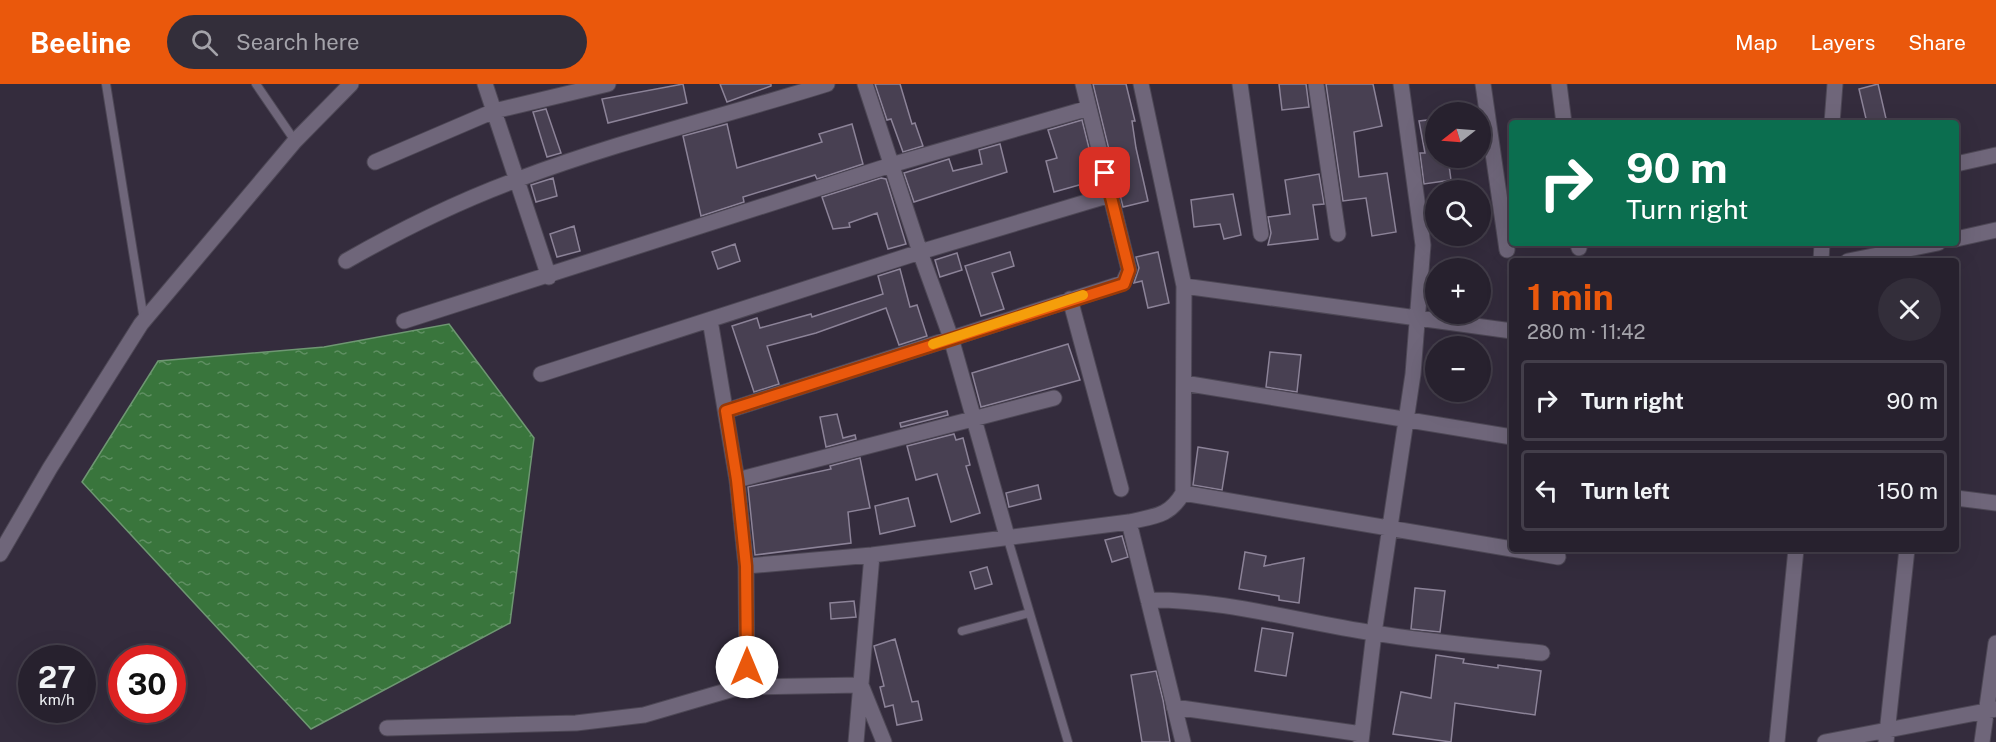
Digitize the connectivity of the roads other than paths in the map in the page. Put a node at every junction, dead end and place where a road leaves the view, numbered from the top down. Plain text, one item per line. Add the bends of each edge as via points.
1 (106, 84) edge
2 (256, 84) edge
3 (351, 84) edge
4 (485, 84) edge
5 (827, 84) edge
6 (865, 84) edge
7 (1083, 84) edge
8 (1141, 84) edge
9 (1240, 84) edge
10 (1316, 84) edge
11 (1401, 84) edge
12 (1484, 84) edge
13 (1559, 84) edge
14 (600, 85) edge
15 (1839, 85) edge
16 (1089, 108) junction
17 (494, 111) junction
18 (1564, 120) edge
19 (1833, 120) edge
20 (295, 141) junction
21 (1996, 155) edge
22 (375, 162) dead end
23 (1959, 163) edge
24 (891, 165) junction
25 (519, 179) junction
26 (1110, 195) junction
27 (1996, 230) edge
28 (1261, 234) dead end
29 (1338, 234) dead end
30 (1959, 238) edge
31 (1923, 246) edge
32 (1507, 250) dead end
33 (920, 252) junction
34 (1863, 258) edge
35 (346, 261) dead end
36 (549, 277) junction
37 (1184, 286) junction
38 (1070, 299) junction
39 (1418, 316) junction
40 (710, 320) junction
41 (144, 321) junction
42 (404, 321) dead end
43 (1509, 331) edge
44 (951, 338) junction
45 (541, 374) dead end
46 (1184, 383) junction
47 (1054, 398) dead end
48 (726, 411) junction
49 (975, 418) junction
50 (1406, 419) junction
51 (1509, 436) edge
52 (737, 480) junction
53 (1121, 489) dead end
54 (1183, 493) junction
55 (1959, 498) edge
56 (1996, 503) edge
57 (1129, 522) junction
58 (1390, 528) junction
59 (1007, 536) junction
60 (1509, 548) edge
61 (1529, 552) edge
62 (1796, 552) edge
63 (1907, 552) edge
64 (0, 554) edge
65 (872, 555) junction
66 (1558, 557) dead end
67 (746, 566) junction
68 (1148, 600) junction
69 (1029, 613) junction
70 (962, 631) dead end
71 (1374, 633) junction
72 (1996, 644) edge
73 (1542, 653) dead end
74 (861, 685) junction
75 (747, 687) junction
76 (1174, 707) junction
77 (1991, 710) edge
78 (387, 728) dead end
79 (1887, 737) edge
80 (1361, 738) edge
81 (856, 742) edge
82 (884, 742) edge
83 (1068, 742) edge
84 (1183, 742) edge
85 (1777, 742) edge
86 (1825, 742) edge
87 (1982, 742) edge

1 - 41 lane
2 - 20 lane
3 - 20 street
4 - 17 street
5 - 25 street
6 - 24 street
7 - 16 street
8 - 37 street
9 - 28 street
10 - 29 street
11 - 39 street via 1423,245
12 - 32 street
13 - 18 street
14 - 17 street
15 - 19 street
16 - 24 street
16 - 26 street
17 - 22 street
17 - 25 street
20 - 41 street
21 - 23 street
24 - 33 street
24 - 36 street
25 - 35 street via 410,225
25 - 36 street
26 - 33 street
26 - 38 street via 1129,270 1127,278 1124,284
27 - 30 street
31 - 34 street
33 - 40 street
33 - 44 street
36 - 42 street
37 - 39 street
37 - 46 street
38 - 44 street
38 - 53 street
39 - 43 street
39 - 50 street
40 - 45 street
40 - 48 street
41 - 64 street
44 - 48 street
44 - 49 street
46 - 50 street
46 - 54 street
47 - 49 street
48 - 52 street
49 - 52 street
49 - 59 street
50 - 51 street
50 - 58 street
52 - 67 street
54 - 57 street via 1174,508
54 - 58 street
55 - 56 street
57 - 59 street
57 - 68 street
58 - 60 street
58 - 71 street
59 - 65 street
59 - 69 lane
61 - 66 street
62 - 85 street
63 - 79 street
65 - 67 street
65 - 74 street
67 - 75 street
68 - 71 street via 1273,614
68 - 76 street
69 - 70 lane
69 - 83 lane
71 - 73 street
71 - 80 street
72 - 77 street
74 - 75 street
74 - 81 street
74 - 82 street
75 - 78 street via 645,715 576,723
76 - 80 street
76 - 84 street
77 - 79 street
77 - 87 street
79 - 86 street

